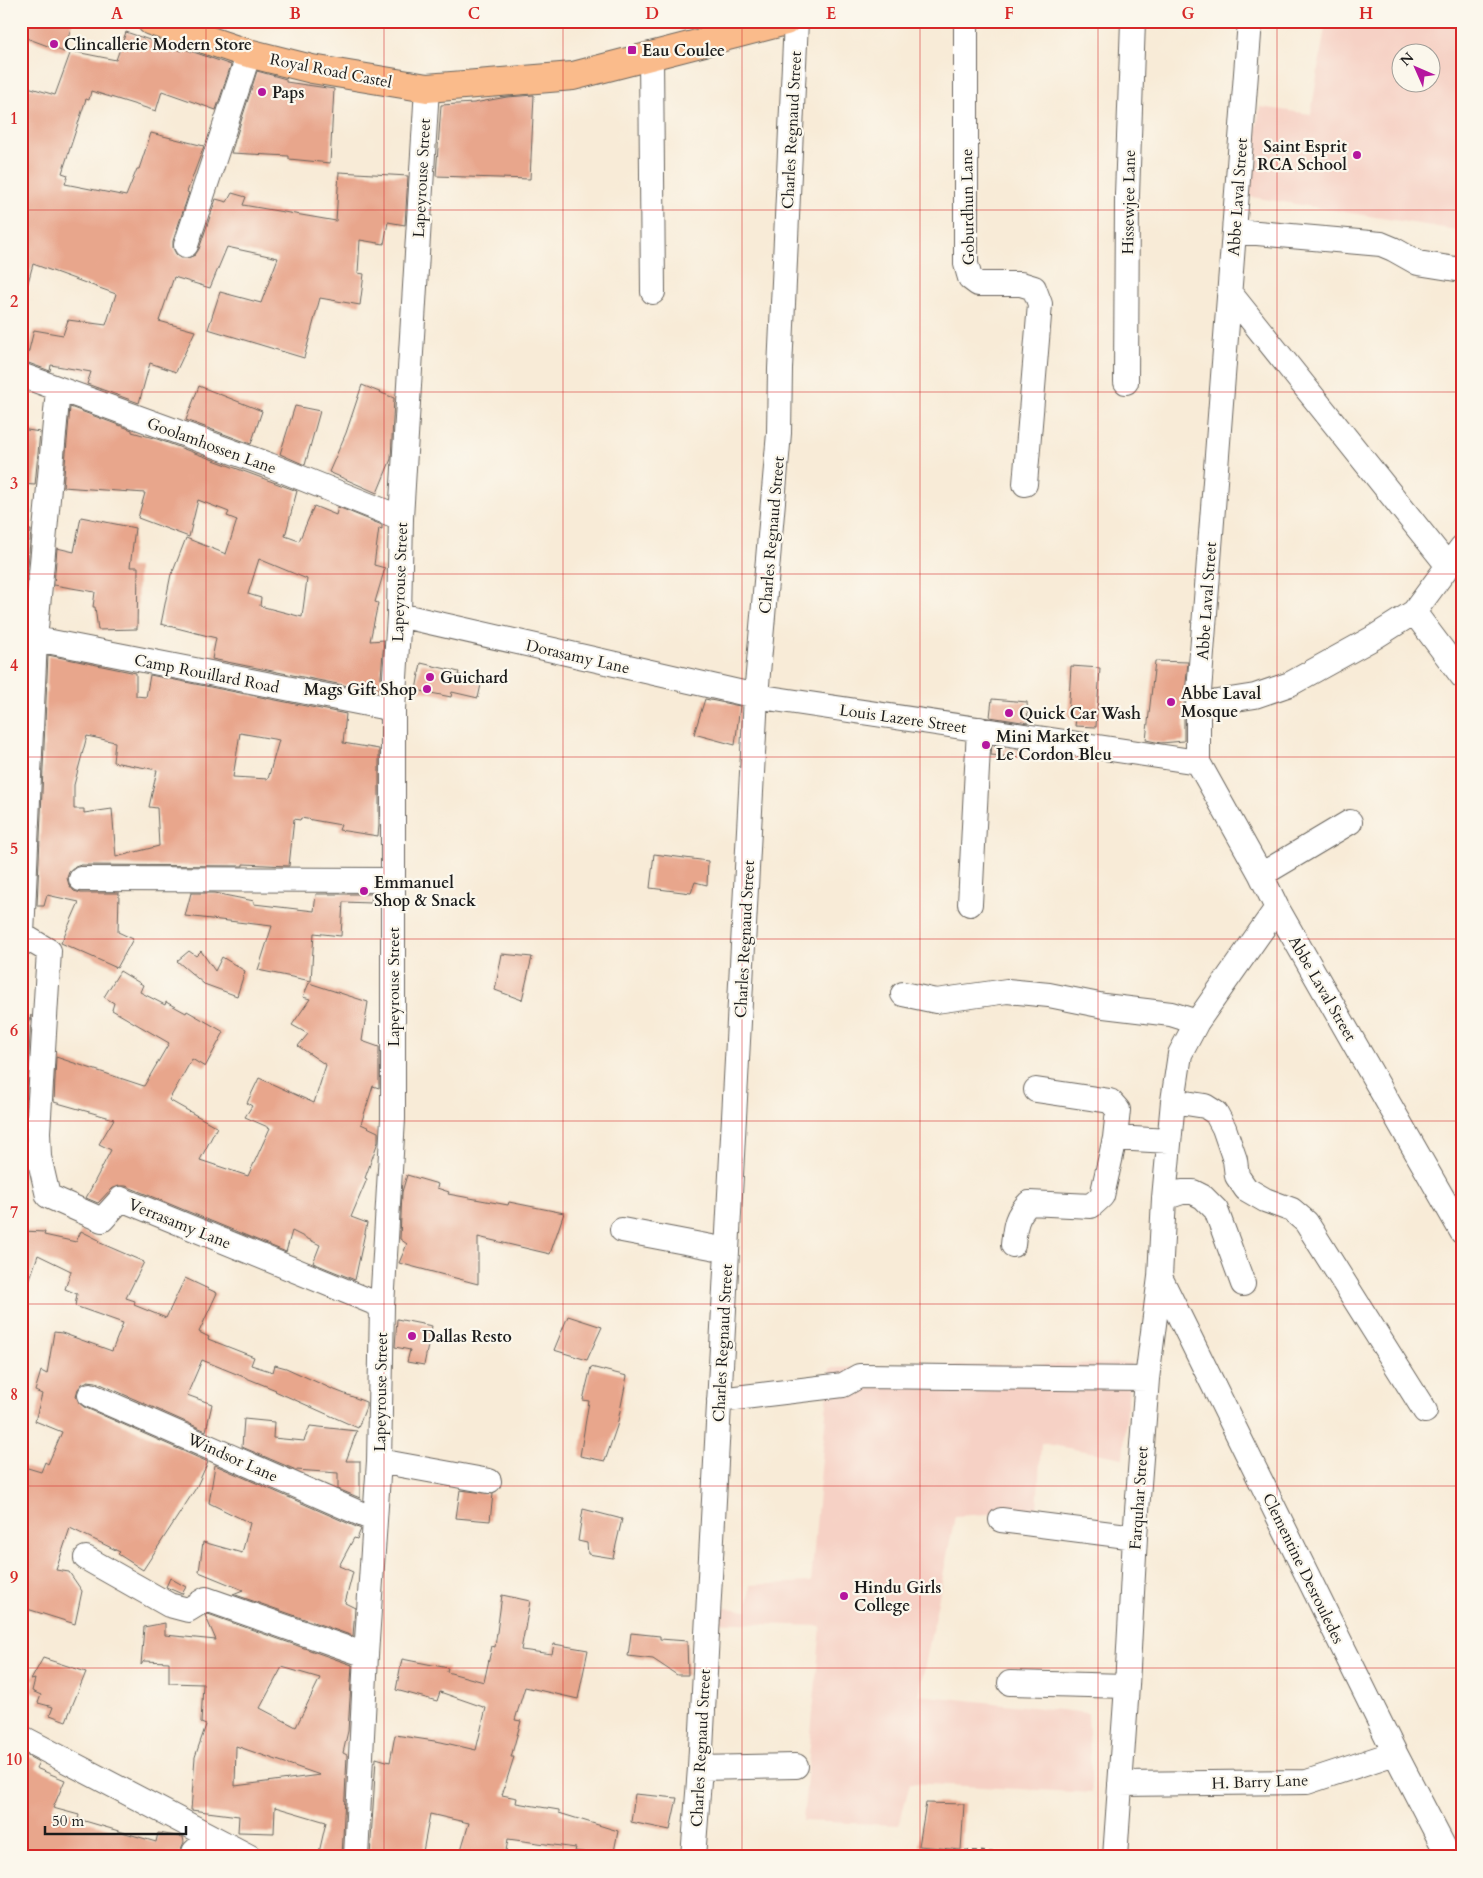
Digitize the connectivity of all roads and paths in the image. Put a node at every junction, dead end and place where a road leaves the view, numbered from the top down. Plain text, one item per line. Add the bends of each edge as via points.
1 (966, 21) edge
2 (1133, 21) edge
3 (1250, 21) edge
4 (158, 22) edge
5 (784, 22) edge
6 (249, 54) junction
7 (651, 56) junction
8 (427, 88) junction
9 (1235, 231) junction
10 (186, 245) dead end
11 (1462, 270) edge
12 (653, 292) dead end
13 (1230, 294) junction
14 (21, 375) edge
15 (1126, 382) dead end
16 (58, 390) junction
17 (1025, 484) dead end
18 (401, 518) junction
19 (1462, 548) edge
20 (1448, 567) junction
21 (1414, 612) junction
22 (400, 615) junction
23 (28, 638) edge
24 (1462, 676) edge
25 (756, 696) junction
26 (1198, 704) junction
27 (393, 709) junction
28 (979, 729) junction
29 (1198, 762) junction
30 (1350, 822) dead end
31 (1261, 875) junction
32 (81, 879) dead end
33 (393, 880) junction
34 (970, 904) dead end
35 (1277, 908) junction
36 (22, 935) edge
37 (903, 994) dead end
38 (1197, 1022) junction
39 (1036, 1090) dead end
40 (1173, 1101) junction
41 (30, 1128) edge
42 (1115, 1138) junction
43 (1168, 1141) junction
44 (1164, 1198) junction
45 (622, 1230) dead end
46 (1462, 1232) edge
47 (1013, 1245) dead end
48 (727, 1250) junction
49 (1160, 1278) junction
50 (1243, 1284) dead end
51 (382, 1306) junction
52 (1147, 1379) junction
53 (90, 1395) dead end
54 (719, 1400) junction
55 (1425, 1411) dead end
56 (379, 1461) junction
57 (489, 1481) dead end
58 (375, 1520) junction
59 (1001, 1520) dead end
60 (1134, 1536) junction
61 (86, 1558) dead end
62 (366, 1655) junction
63 (1010, 1683) dead end
64 (1127, 1686) junction
65 (21, 1738) edge
66 (1396, 1753) junction
67 (796, 1766) dead end
68 (700, 1768) junction
69 (1120, 1784) junction
70 (210, 1836) junction
71 (965, 1851) dead end
72 (193, 1857) edge
73 (250, 1857) edge
74 (356, 1857) edge
75 (693, 1857) edge
76 (1050, 1857) edge
77 (1114, 1857) edge
78 (1449, 1857) edge

1 - 17 street, Goburdhun Lane via 966,264 970,278 978,284 1021,284 1034,288 1040,304
2 - 15 street, Hissewjee Lane via 1127,195
3 - 9 street, Abbe Laval Street
4 - 6 main road, Royal Road Castel
5 - 7 main road, Royal Road Castel
5 - 25 street, Charles Regnaud Street via 779,433
6 - 8 main road, Royal Road Castel via 312,69
6 - 10 street
7 - 8 main road, Royal Road Castel via 573,76
7 - 12 street
8 - 18 street, Lapeyrouse Street
9 - 11 street via 1381,244 1418,263
9 - 13 street, Abbe Laval Street
13 - 20 street
13 - 26 street, Abbe Laval Street
14 - 16 street, Goolamhossen Lane
16 - 18 street, Goolamhossen Lane via 269,465
16 - 23 street
18 - 22 street, Lapeyrouse Street
19 - 20 street
20 - 21 street
21 - 24 street
21 - 26 street via 1290,684 1254,696
22 - 25 street, Dorasamy Lane
22 - 27 street, Lapeyrouse Street
23 - 27 street, Camp Rouillard Road
23 - 36 street
25 - 28 street, Louis Lazere Street
25 - 48 street, Charles Regnaud Street
26 - 29 street, Abbe Laval Street
27 - 33 street, Lapeyrouse Street
28 - 29 street, Louis Lazere Street
28 - 34 street
29 - 31 street, Abbe Laval Street
30 - 31 street
31 - 35 street, Abbe Laval Street
32 - 33 street
33 - 51 street, Lapeyrouse Street via 393,1120
35 - 38 street, Farquhar Street
35 - 46 street, Abbe Laval Street
36 - 41 street, Verrasamy Lane via 50,951
37 - 38 street via 936,1001 1007,991 1049,995 1171,1014
38 - 40 street, Farquhar Street via 1180,1054
39 - 42 street via 1110,1101 1118,1110
40 - 43 street, Farquhar Street
40 - 55 street via 1205,1106 1216,1113 1235,1160 1237,1176 1246,1188 1265,1200 1292,1210 1306,1222
41 - 51 street, Verrasamy Lane via 48,1196 102,1220 121,1199
42 - 43 street
42 - 47 street via 1102,1196 1091,1206 1029,1204 1016,1220
43 - 44 street, Farquhar Street
44 - 49 street, Farquhar Street
44 - 50 street via 1193,1192 1216,1210
45 - 48 street
48 - 54 street, Charles Regnaud Street
49 - 52 street, Farquhar Street
49 - 66 street, Clementine Desrouledes
51 - 56 street, Lapeyrouse Street
52 - 54 street via 859,1376 843,1385
52 - 60 street, Farquhar Street
53 - 58 street, Windsor Lane
54 - 68 street, Charles Regnaud Street
56 - 57 street
56 - 58 street, Lapeyrouse Street
58 - 62 street, Lapeyrouse Street
59 - 60 street
60 - 64 street, Farquhar Street
61 - 62 street via 168,1605 188,1610 206,1599
62 - 74 street, Lapeyrouse Street
63 - 64 street
64 - 69 street, Farquhar Street
65 - 70 street
66 - 69 street, H. Barry Lane via 1307,1782
66 - 78 street, Clementine Desrouledes
67 - 68 street
68 - 75 street, Charles Regnaud Street
69 - 77 street, Farquhar Street
70 - 72 street
70 - 73 street
71 - 76 path

